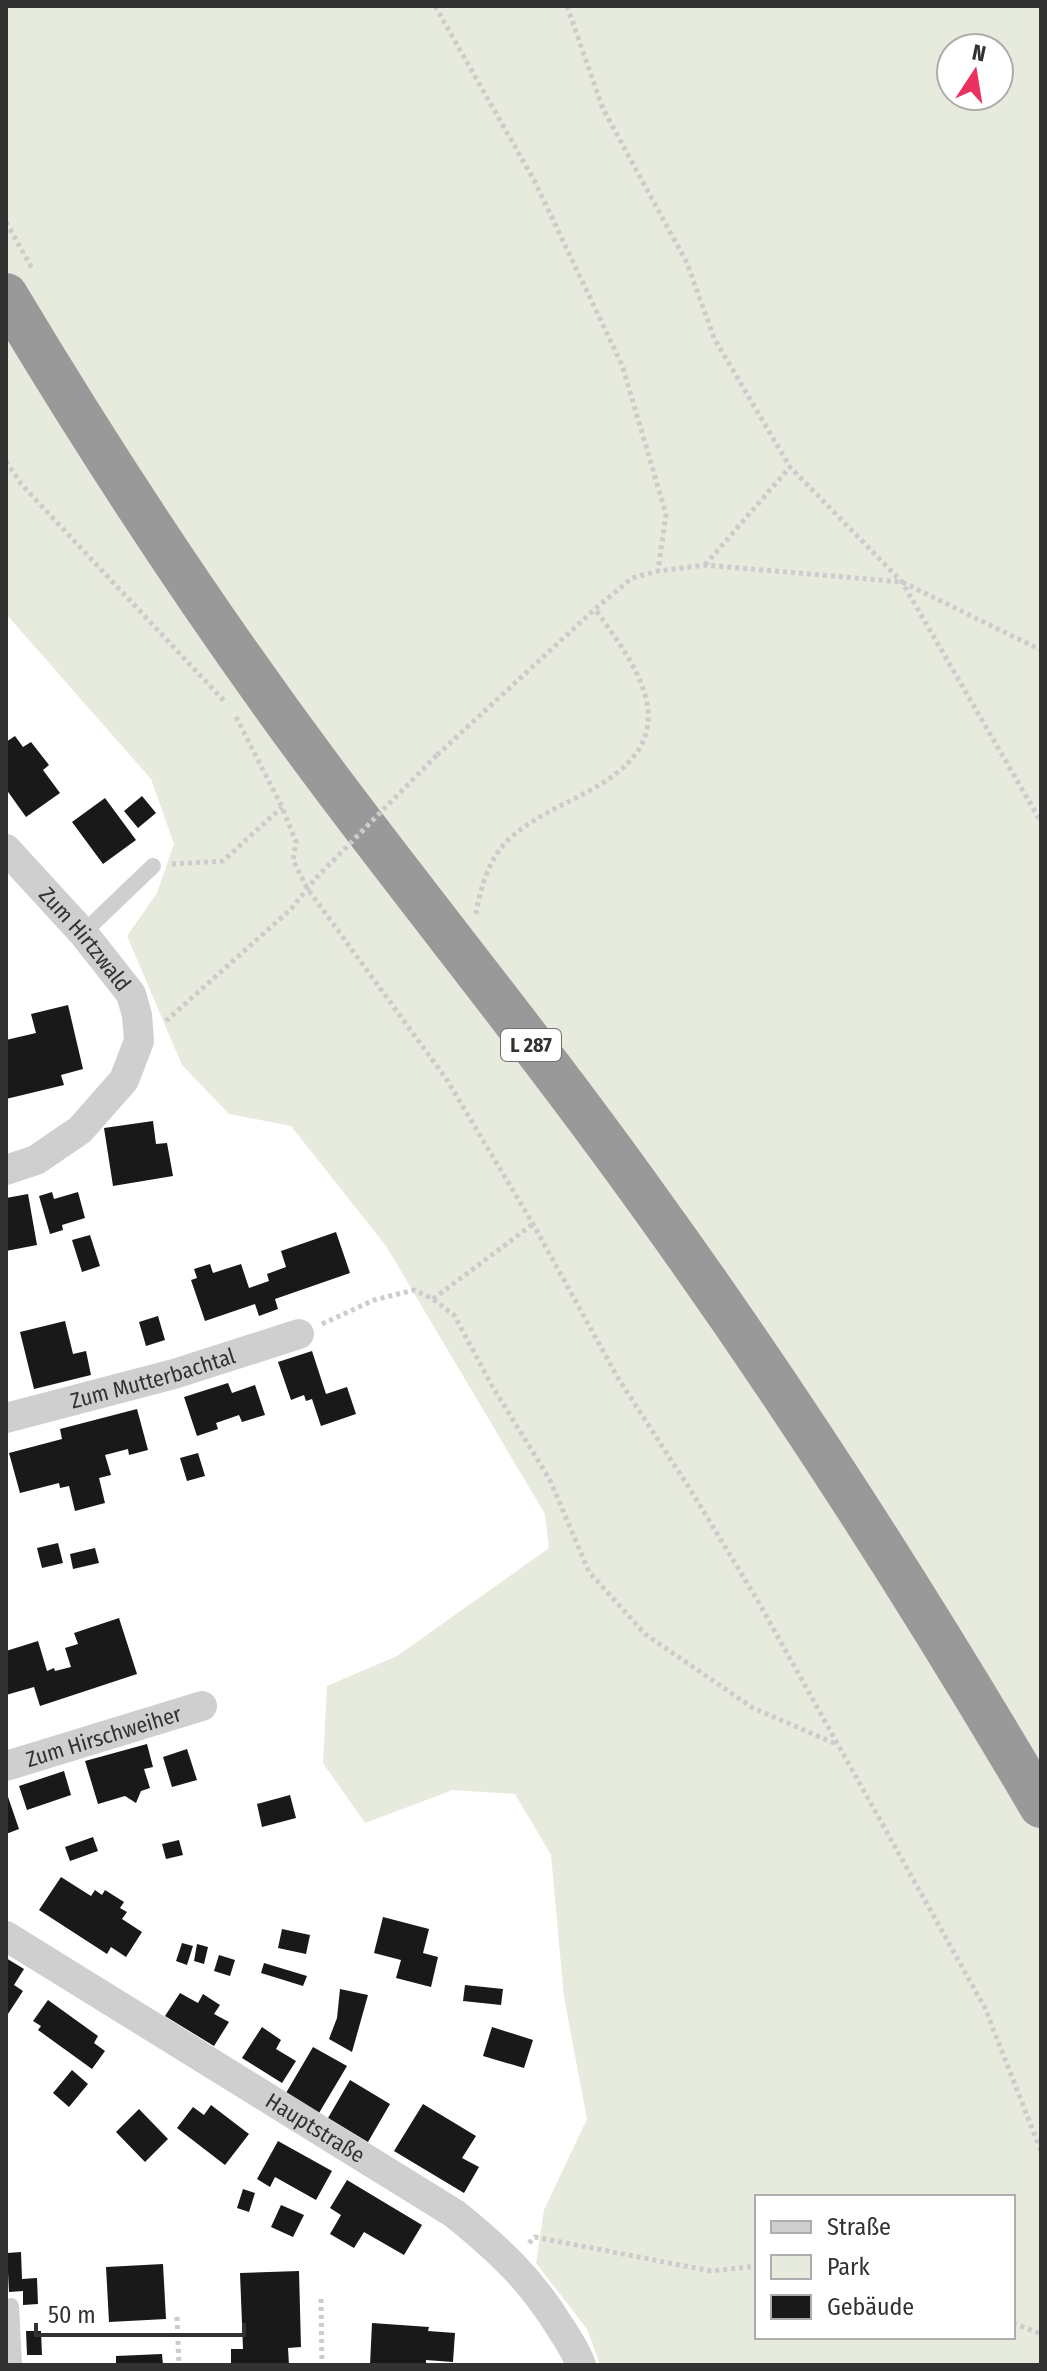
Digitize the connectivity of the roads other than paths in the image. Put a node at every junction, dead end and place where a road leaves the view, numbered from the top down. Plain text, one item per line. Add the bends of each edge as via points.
1 (6, 295) edge
2 (6, 849) edge
3 (153, 866) road end
4 (83, 933) junction
5 (6, 1170) edge
6 (299, 1334) road end
7 (6, 1418) edge
8 (202, 1706) dead end
9 (6, 1766) edge
10 (1041, 1806) edge
11 (6, 1936) edge
12 (11, 2306) dead end
13 (14, 2365) edge
14 (581, 2365) edge

1 - 10 highway, L 287 via 150,529 330,781 644,1194 802,1423 947,1645
2 - 4 street, Zum Hirtzwald
3 - 4 lane
4 - 5 street, Zum Hirtzwald via 131,994 139,1041 124,1080 80,1130 36,1160
6 - 7 street, Zum Mutterbachtal via 174,1374
8 - 9 street, Zum Hirschweiher
11 - 14 street, Hauptstraße via 455,2214 511,2260 547,2304
12 - 13 lane

